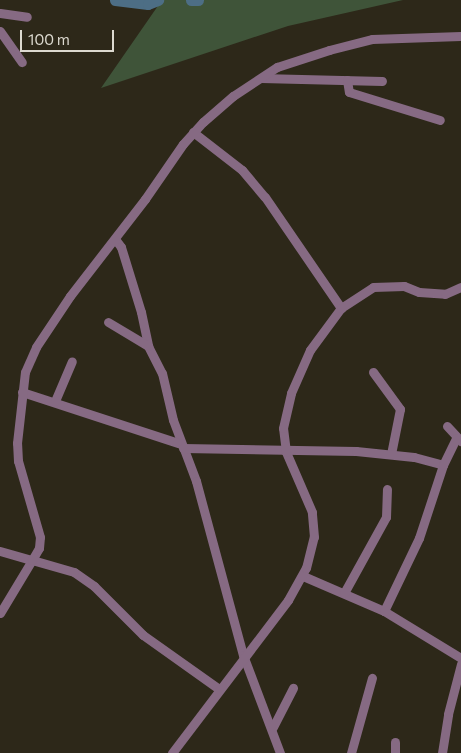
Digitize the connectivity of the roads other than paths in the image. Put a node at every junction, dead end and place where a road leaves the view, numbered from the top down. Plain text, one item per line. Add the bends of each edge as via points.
1 (0, 13) edge
2 (27, 17) dead end
3 (0, 31) edge
4 (461, 36) edge
5 (22, 62) dead end
6 (261, 78) junction
7 (347, 80) junction
8 (382, 81) dead end
9 (440, 120) dead end
10 (193, 132) junction
11 (115, 239) junction
12 (461, 287) edge
13 (341, 308) junction
14 (108, 322) dead end
15 (148, 346) junction
16 (72, 361) dead end
17 (372, 372) dead end
18 (22, 392) junction
19 (55, 401) junction
20 (447, 426) dead end
21 (459, 440) edge
22 (182, 446) junction
23 (286, 452) junction
24 (391, 454) junction
25 (442, 465) junction
26 (387, 489) dead end
27 (0, 550) edge
28 (32, 560) junction
29 (303, 576) junction
30 (344, 593) junction
31 (384, 611) junction
32 (0, 613) edge
33 (243, 655) junction
34 (461, 658) edge
35 (461, 664) edge
36 (372, 678) dead end
37 (293, 688) dead end
38 (219, 689) junction
39 (273, 727) junction
40 (395, 742) dead end
41 (172, 753) edge
42 (280, 753) edge
43 (351, 753) edge
44 (395, 753) edge
45 (442, 753) edge

1 - 2 street
3 - 5 street
4 - 6 street via 366,40 295,59
6 - 7 street
6 - 10 street via 218,107
7 - 8 street
7 - 9 street via 349,92
10 - 11 street
10 - 13 street via 242,170
11 - 15 street via 121,247 142,312
11 - 18 street via 70,296 36,347 25,372
12 - 13 street via 446,294 419,292 404,286 373,287
13 - 23 street via 310,350 296,378 283,428
14 - 15 street
15 - 22 street via 162,373
16 - 19 street
17 - 24 street via 400,409
18 - 19 street
18 - 28 street via 17,423 18,461 40,537 39,548
19 - 22 street
20 - 21 street
21 - 25 street
22 - 23 street
22 - 33 street via 196,481
23 - 24 street via 321,450
23 - 29 street via 314,524 312,549
24 - 25 street
25 - 31 street via 420,538
26 - 30 street via 386,517
27 - 28 street
28 - 32 street
28 - 38 street via 74,572 94,586 143,635
29 - 30 street
29 - 33 street via 288,600
30 - 31 street
31 - 34 street
33 - 38 street
33 - 39 street
35 - 45 street
36 - 43 street
37 - 39 street
38 - 41 street
39 - 42 street
40 - 44 street

